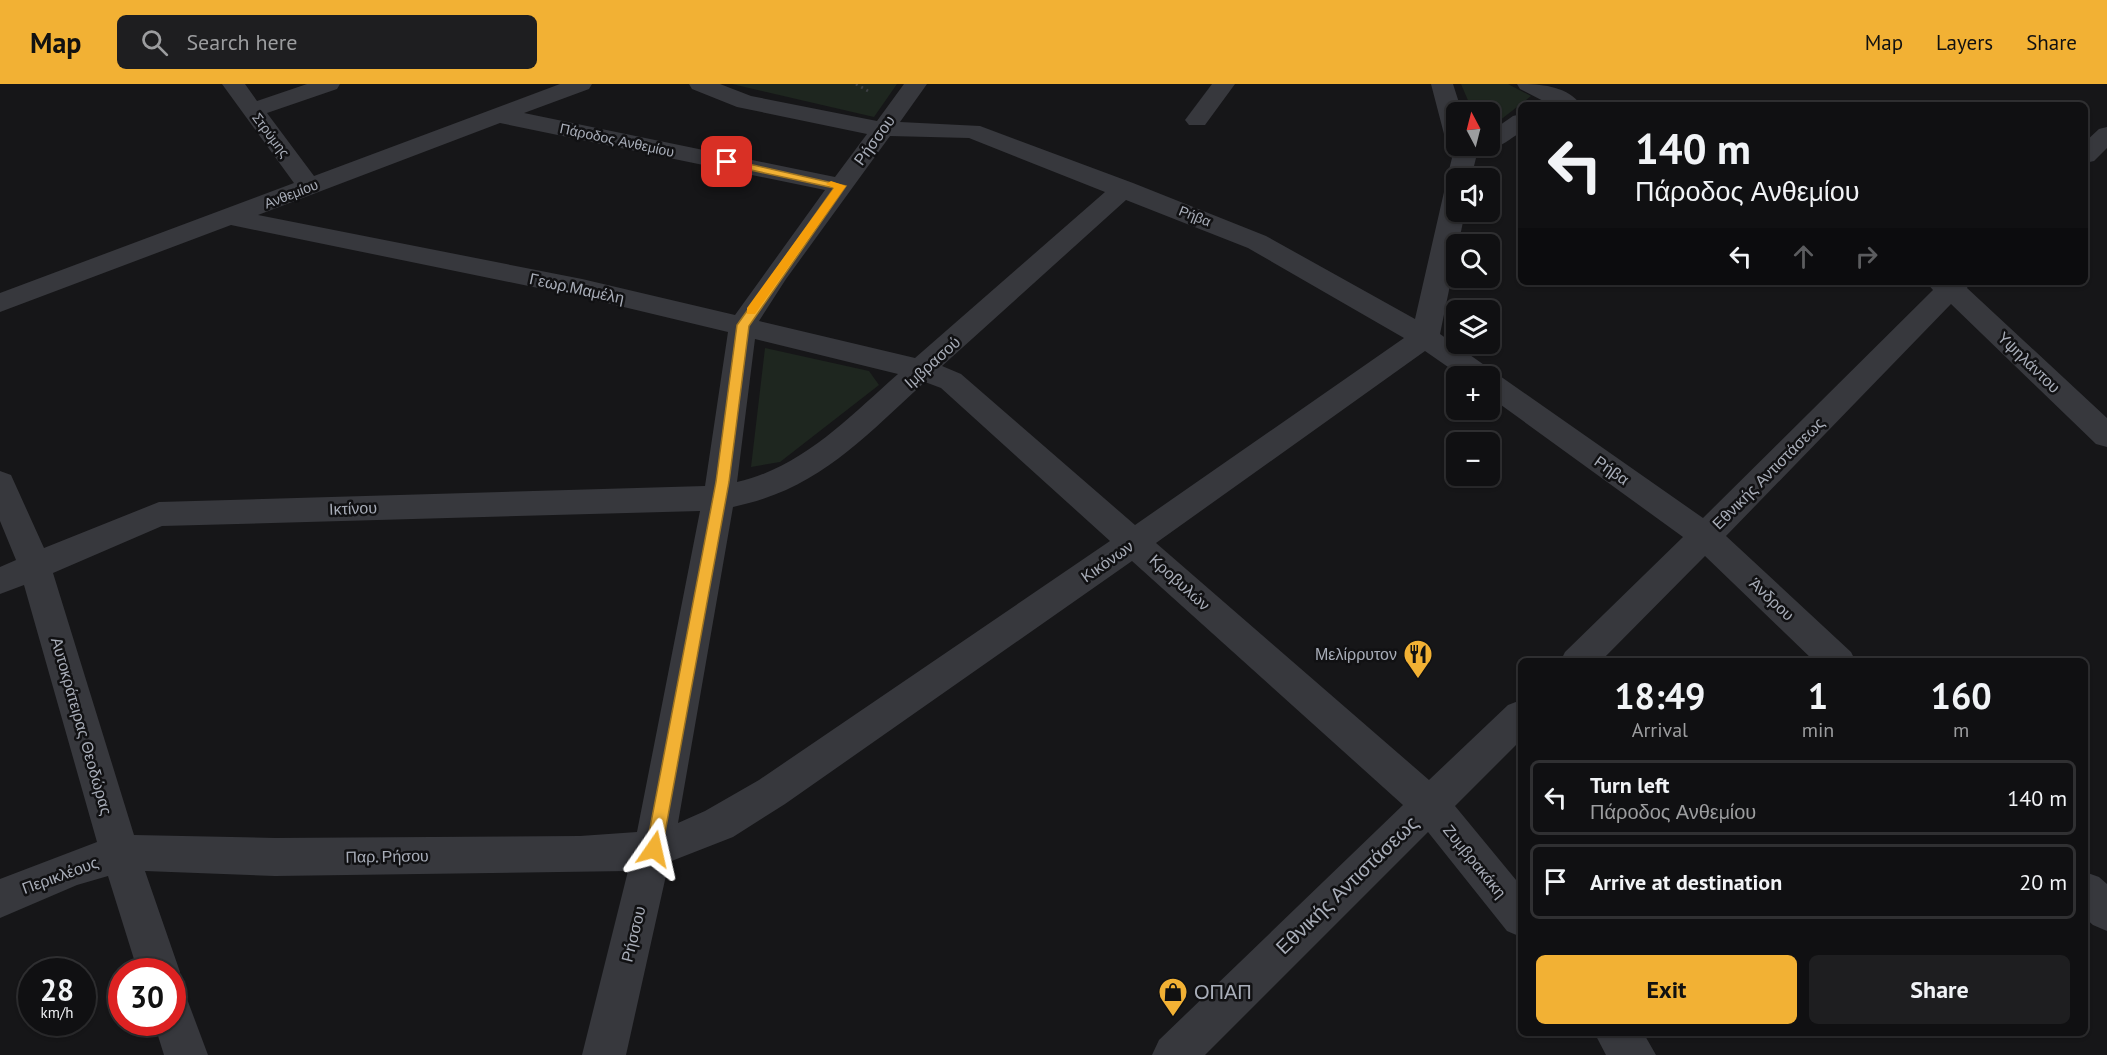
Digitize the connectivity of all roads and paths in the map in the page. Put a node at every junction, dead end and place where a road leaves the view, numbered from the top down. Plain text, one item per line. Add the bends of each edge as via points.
1 (233, 84) edge
2 (329, 84) edge
3 (581, 84) edge
4 (700, 84) edge
5 (916, 84) edge
6 (1224, 84) edge
7 (1442, 84) edge
8 (1527, 84) edge
9 (1577, 84) edge
10 (1447, 102) edge
11 (1555, 102) edge
12 (1558, 102) edge
13 (252, 110) junction
14 (498, 116) junction
15 (1197, 120) dead end
16 (1518, 123) edge
17 (882, 129) junction
18 (2107, 134) edge
19 (1500, 135) edge
20 (2088, 153) edge
21 (841, 186) junction
22 (310, 187) junction
23 (1124, 188) junction
24 (229, 218) junction
25 (1450, 222) edge
26 (1948, 285) edge
27 (1950, 285) edge
28 (0, 303) edge
29 (743, 325) junction
30 (1425, 337) junction
31 (1467, 366) edge
32 (923, 370) junction
33 (1500, 390) edge
34 (2107, 436) edge
35 (0, 483) edge
36 (719, 498) junction
37 (1705, 536) junction
38 (1134, 542) junction
39 (35, 566) junction
40 (0, 581) edge
41 (1581, 658) edge
42 (1835, 658) edge
43 (1518, 719) edge
44 (1430, 805) junction
45 (654, 849) junction
46 (120, 854) junction
47 (2088, 894) edge
48 (0, 898) edge
49 (2107, 911) edge
50 (1518, 913) edge
51 (154, 958) edge
52 (180, 1036) edge
53 (1618, 1036) edge
54 (186, 1055) edge
55 (604, 1055) edge
56 (1174, 1055) edge
57 (1634, 1055) edge

1 - 13 street, Στρύμης
2 - 13 street
3 - 14 street, Ανθεμίου
4 - 17 street, Ρήβα via 745,102
5 - 17 street, Ρήσσου
6 - 15 street
7 - 10 street
8 - 11 street
9 - 12 street
13 - 22 street, Στρύμης
14 - 21 street, Πάροδος Ανθεμίου
14 - 22 street, Ανθεμίου
16 - 19 street
17 - 21 street, Ρήσσου
17 - 23 street, Ρήβα via 972,131
18 - 20 street
21 - 29 street, Ρήσσου
22 - 24 street, Ανθεμίου
23 - 30 street, Ρήβα via 1269,248
23 - 32 street, Ιμβρασού
24 - 28 street, Ανθεμίου
24 - 29 street, Γεωρ.Μαμέλη via 582,288
25 - 30 street
26 - 37 street, Εθνικής Αντιστάσεως
27 - 34 street, Υψηλάντου
29 - 32 street, Γεωρ.Μαμέλη
29 - 36 street, Ρήσσου
30 - 31 street, Ρήβα
30 - 38 street, Κικόνων
32 - 36 street, Ιμβρασού via 833,448 790,479
32 - 38 street, Κροβυλών via 965,391
33 - 37 street, Ρήβα
35 - 39 street, Αυτοκράτειρας Θεοδώρας
36 - 39 street, Ικτίνου via 159,514
36 - 45 street, Ρήσσου
37 - 41 street, Εθνικής Αντιστάσεως
37 - 42 street, Άνδρου
38 - 44 street, Κροβυλών
38 - 45 street, Κικόνων via 748,807 695,836
39 - 40 street, Ικτίνου
39 - 46 street, Αυτοκράτειρας Θεοδώρας
43 - 44 street, Εθνικής Αντιστάσεως
44 - 50 street, Ζυμβρακάκη
44 - 56 street, Εθνικής Αντιστάσεως
45 - 46 street, Παρ. Ρήσου via 568,855
45 - 55 street, Ρήσσου
46 - 48 street, Περικλέους via 73,868
46 - 51 street, Αυτοκράτειρας Θεοδώρας
47 - 49 street
52 - 54 street
53 - 57 street

